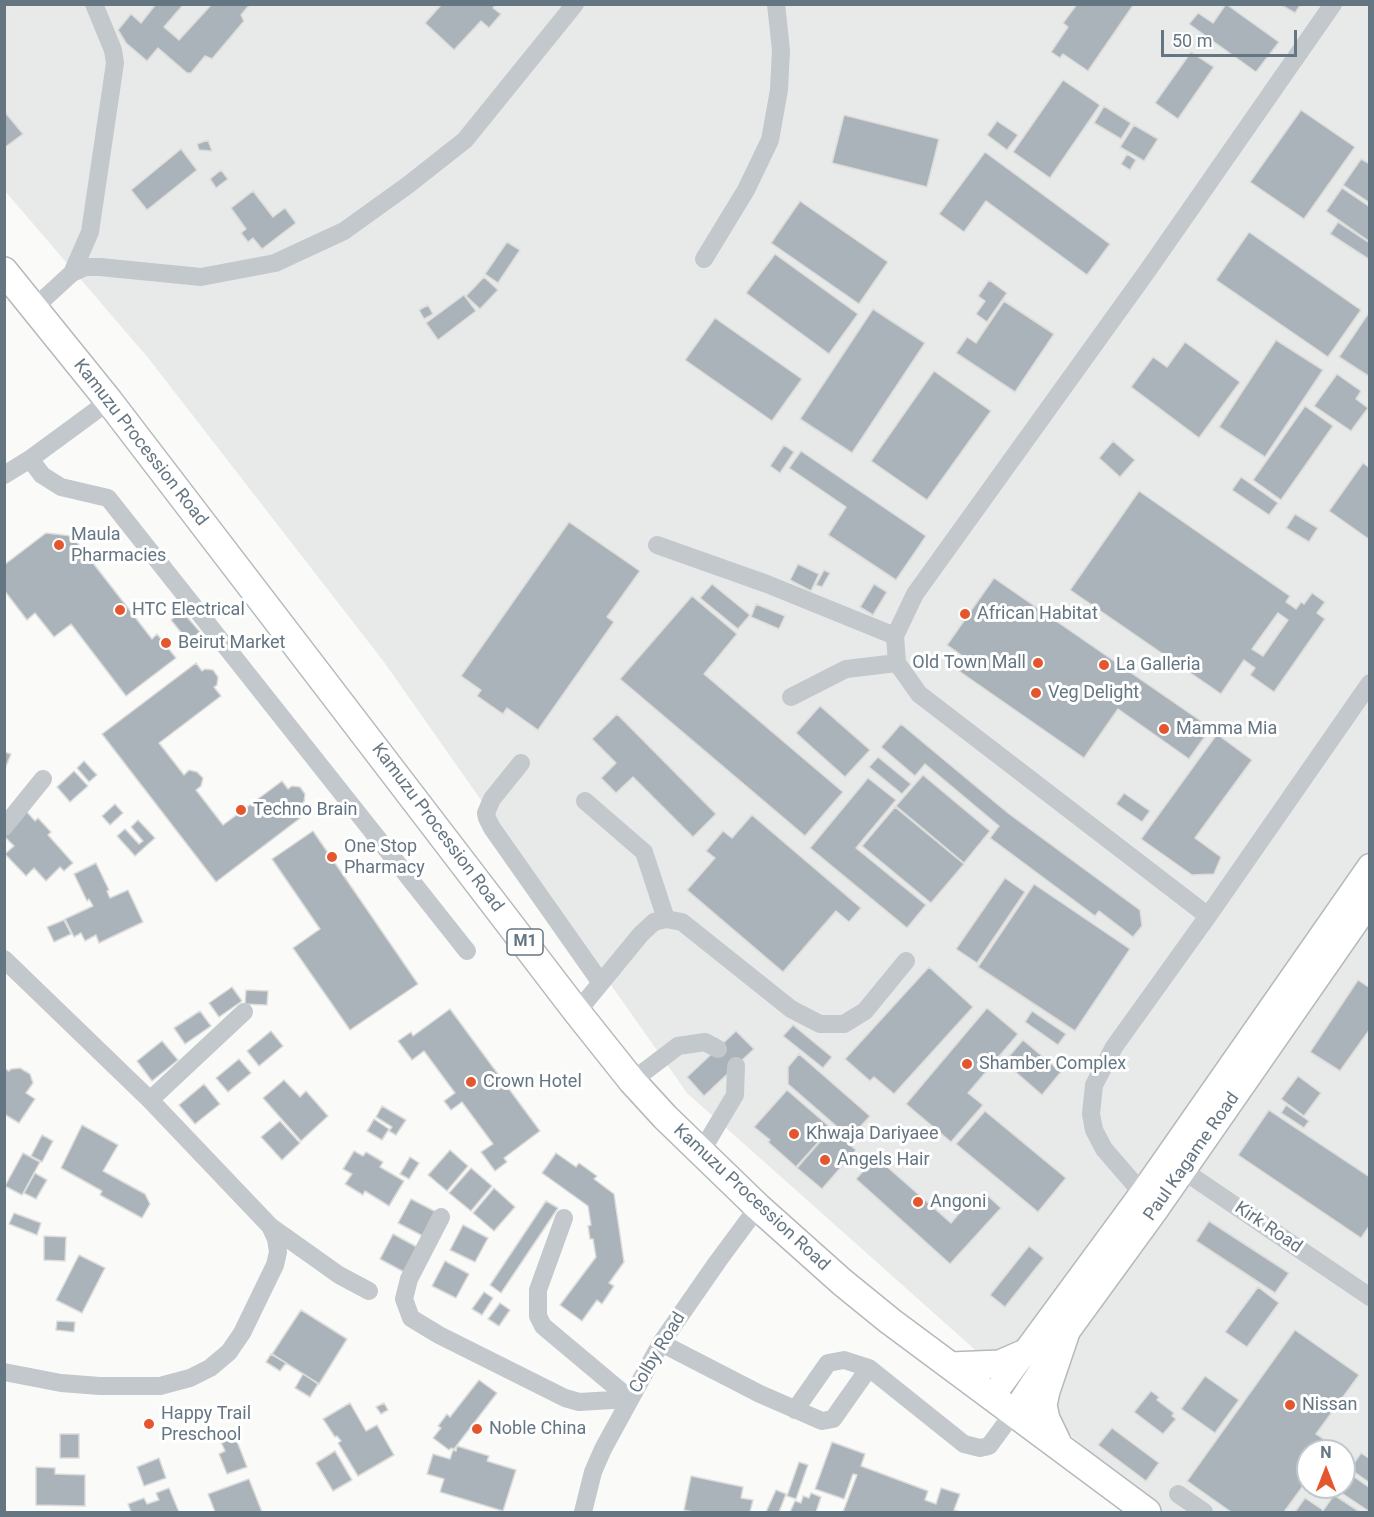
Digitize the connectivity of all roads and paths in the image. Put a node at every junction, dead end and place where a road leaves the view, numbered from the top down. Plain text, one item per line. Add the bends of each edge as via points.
1 (94, 4) edge
2 (575, 4) edge
3 (776, 4) edge
4 (1333, 4) edge
5 (704, 259) dead end
6 (4, 271) edge
7 (72, 273) junction
8 (34, 308) junction
9 (109, 401) junction
10 (30, 459) junction
11 (4, 475) edge
12 (657, 545) dead end
13 (895, 636) junction
14 (897, 663) junction
15 (1370, 683) edge
16 (790, 697) dead end
17 (521, 763) dead end
18 (43, 779) dead end
19 (585, 801) dead end
20 (4, 826) edge
21 (1370, 866) edge
22 (1370, 902) edge
23 (1208, 916) junction
24 (666, 919) junction
25 (467, 951) dead end
26 (4, 959) edge
27 (906, 961) dead end
28 (601, 983) junction
29 (244, 1012) dead end
30 (578, 1012) junction
31 (718, 1049) dead end
32 (736, 1066) dead end
33 (632, 1081) junction
34 (150, 1100) junction
35 (701, 1152) junction
36 (1174, 1165) junction
37 (1149, 1201) junction
38 (758, 1207) junction
39 (441, 1217) dead end
40 (564, 1218) dead end
41 (270, 1226) junction
42 (369, 1292) dead end
43 (1370, 1297) edge
44 (1065, 1335) junction
45 (661, 1343) junction
46 (1023, 1354) junction
47 (951, 1366) junction
48 (869, 1368) junction
49 (4, 1372) edge
50 (992, 1397) junction
51 (630, 1399) junction
52 (795, 1410) junction
53 (1014, 1412) junction
54 (1060, 1448) junction
55 (1178, 1494) dead end
56 (583, 1512) edge
57 (1148, 1512) edge
58 (1204, 1512) edge

1 - 7 street via 115,63 90,232
2 - 7 street via 465,140 344,231 275,263 201,276 100,267 85,267
3 - 5 street via 781,50 770,140 746,190
4 - 13 street via 915,594
6 - 8 highway, Kamuzu Procession Road / M1
7 - 8 street
8 - 9 highway, Kamuzu Procession Road / M1
9 - 10 street
9 - 30 highway, Kamuzu Procession Road / M1
10 - 11 street
10 - 25 street via 42,475 61,488 108,498
12 - 13 street
13 - 14 street
14 - 16 street via 846,669
14 - 23 street via 919,694
15 - 23 street
17 - 28 street via 492,799 487,818
18 - 20 street
19 - 24 street via 644,852
21 - 36 main road
22 - 36 main road, Paul Kagame Road
23 - 37 street via 1114,1047 1094,1085 1094,1130 1104,1149
24 - 27 street via 682,922 791,1009 820,1024 844,1024 865,1011
24 - 28 street via 654,922 640,934
26 - 34 street
28 - 30 street
29 - 34 street
30 - 33 highway, Kamuzu Procession Road / M1
31 - 33 street via 705,1042 678,1046
32 - 35 street via 735,1095
33 - 35 highway, Kamuzu Procession Road / M1
34 - 41 street
35 - 38 highway, Kamuzu Procession Road / M1
36 - 37 main road, Paul Kagame Road
36 - 43 street, Kirk Road
37 - 44 main road, Paul Kagame Road
37 - 46 main road
38 - 45 street, Colby Road
38 - 47 highway, Kamuzu Procession Road / M1 via 890,1322
39 - 51 street via 409,1279 404,1299 411,1318 565,1398 579,1402
40 - 51 street via 538,1290 538,1316 543,1326
41 - 42 street
41 - 49 street via 278,1252 275,1265 242,1333 230,1352 210,1368 160,1386 137,1387 61,1383
44 - 53 main road, Paul Kagame Road
44 - 54 highway via 1043,1405
45 - 51 street, Colby Road
45 - 52 street
46 - 47 highway via 1000,1364
46 - 50 main road
47 - 50 highway, Kamuzu Procession Road / M1
48 - 52 street via 844,1360 828,1363
48 - 52 street via 832,1419 822,1421
48 - 53 street via 964,1444 988,1446
50 - 53 highway, Kamuzu Procession Road / M1
51 - 56 street, Colby Road via 593,1472
53 - 54 highway, Kamuzu Procession Road / M1
54 - 57 highway, Kamuzu Procession Road / M1
55 - 58 street

